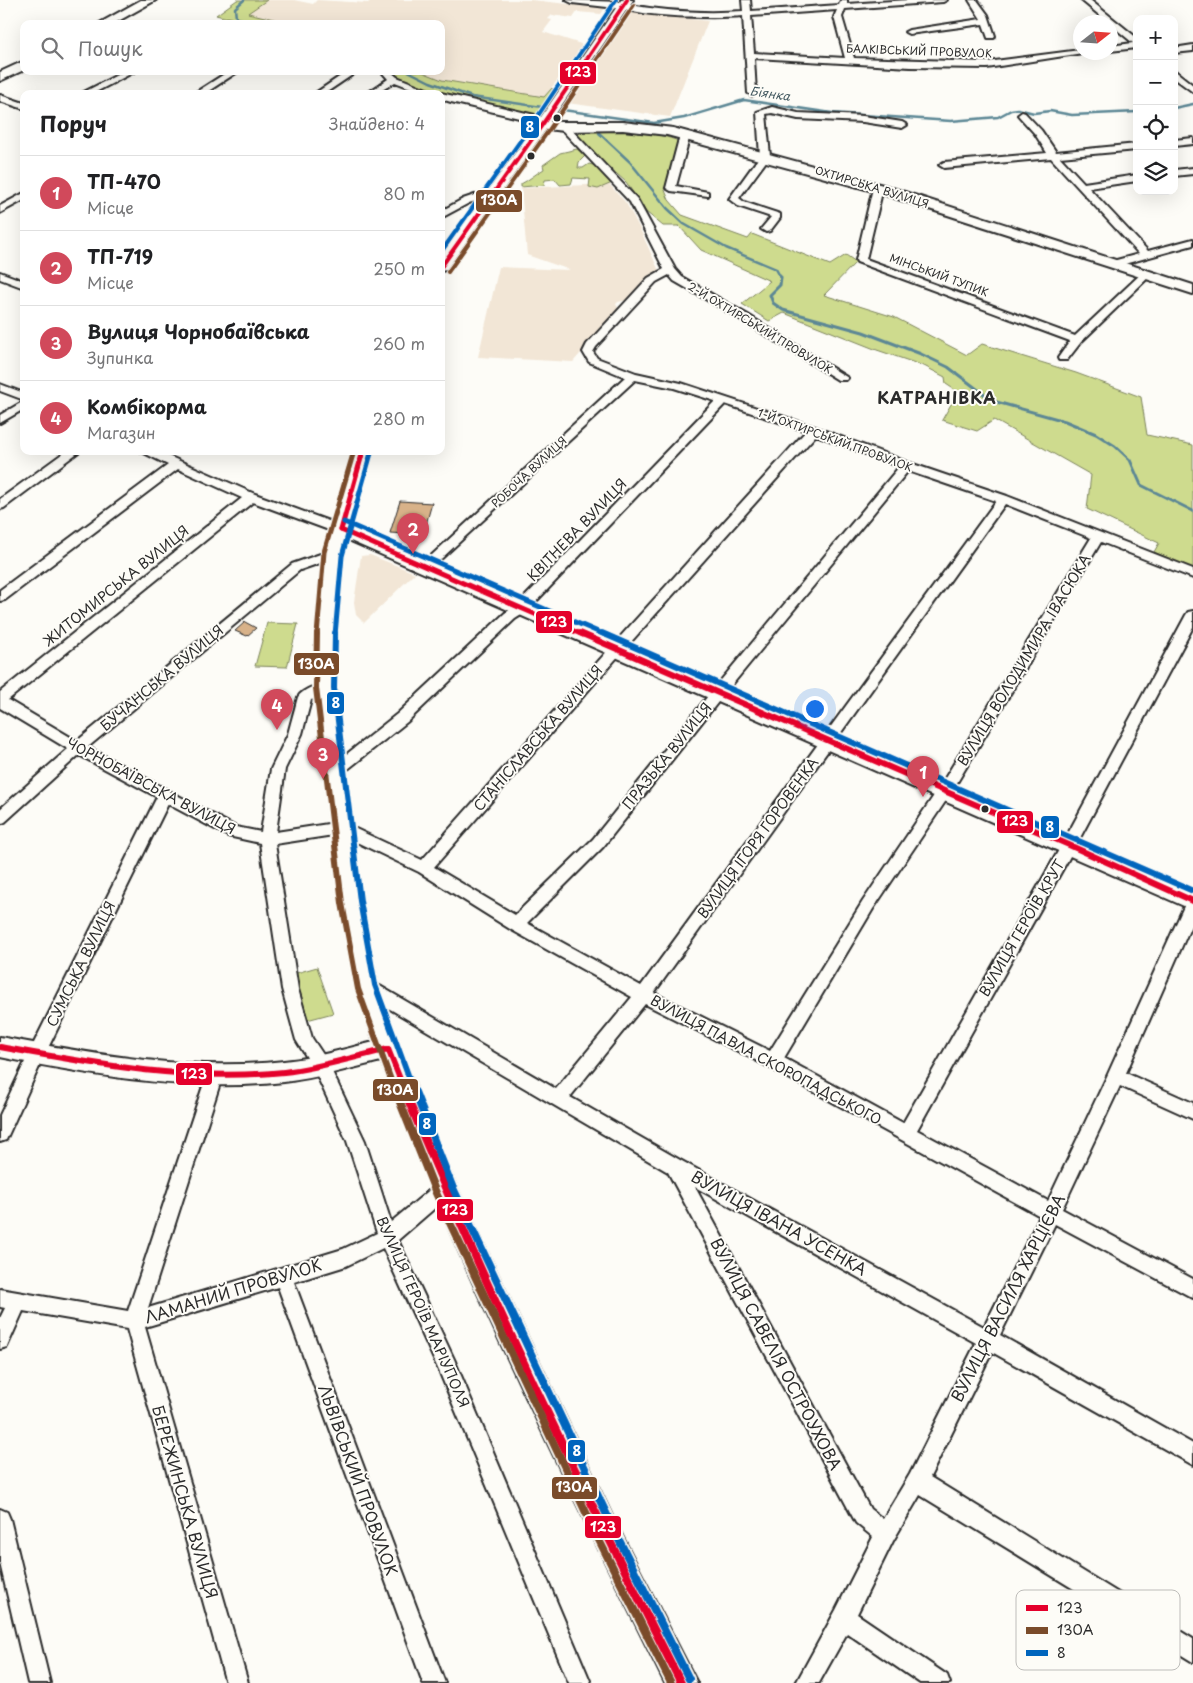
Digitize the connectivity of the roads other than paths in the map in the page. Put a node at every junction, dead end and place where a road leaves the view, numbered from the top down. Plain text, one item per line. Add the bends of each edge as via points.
1 (150, 0) edge
2 (572, 0) edge
3 (746, 0) edge
4 (944, 0) edge
5 (973, 0) edge
6 (1085, 0) edge
7 (625, 3) edge
8 (842, 4) edge
9 (746, 14) junction
10 (112, 20) edge
11 (985, 21) junction
12 (909, 32) dead end
13 (991, 36) dead end
14 (1133, 40) edge
15 (1133, 44) edge
16 (1118, 47) edge
17 (1193, 48) edge
18 (1178, 51) edge
19 (1073, 54) edge
20 (751, 55) junction
21 (850, 60) junction
22 (20, 67) edge
23 (124, 75) edge
24 (228, 75) edge
25 (348, 75) edge
26 (390, 75) edge
27 (1178, 76) edge
28 (0, 77) edge
29 (394, 79) junction
30 (1193, 89) edge
31 (92, 90) edge
32 (204, 90) edge
33 (324, 90) edge
34 (376, 90) edge
35 (424, 90) edge
36 (752, 92) dead end
37 (445, 97) edge
38 (0, 98) edge
39 (20, 105) edge
40 (1022, 115) dead end
41 (545, 121) junction
42 (902, 125) dead end
43 (564, 127) junction
44 (685, 135) junction
45 (1193, 141) edge
46 (1178, 143) edge
47 (1133, 147) edge
48 (765, 156) junction
49 (1054, 156) junction
50 (944, 165) dead end
51 (1193, 171) edge
52 (1178, 173) edge
53 (1133, 179) edge
54 (1082, 186) junction
55 (878, 188) junction
56 (495, 191) junction
57 (706, 194) dead end
58 (20, 198) edge
59 (0, 210) edge
60 (445, 213) edge
61 (766, 229) dead end
62 (1193, 242) edge
63 (1144, 254) junction
64 (445, 262) edge
65 (1114, 264) junction
66 (670, 270) junction
67 (1147, 274) junction
68 (0, 276) edge
69 (20, 284) edge
70 (1191, 288) edge
71 (1077, 340) junction
72 (1063, 358) dead end
73 (633, 376) junction
74 (842, 378) dead end
75 (0, 387) edge
76 (20, 395) edge
77 (724, 400) junction
78 (20, 407) edge
79 (0, 420) edge
80 (814, 430) junction
81 (69, 455) edge
82 (156, 455) edge
83 (362, 455) edge
84 (177, 464) junction
85 (906, 466) junction
86 (251, 497) junction
87 (1003, 499) junction
88 (0, 505) edge
89 (341, 530) junction
90 (1098, 537) junction
91 (334, 554) junction
92 (425, 567) junction
93 (1193, 574) edge
94 (0, 596) edge
95 (521, 609) junction
96 (1193, 615) edge
97 (616, 650) junction
98 (325, 688) junction
99 (717, 694) junction
100 (0, 701) edge
101 (828, 741) junction
102 (78, 748) junction
103 (333, 774) junction
104 (944, 792) junction
105 (166, 796) junction
106 (0, 818) edge
107 (341, 828) junction
108 (267, 839) junction
109 (1069, 845) junction
110 (424, 868) junction
111 (1193, 902) edge
112 (516, 924) junction
113 (367, 987) junction
114 (643, 995) junction
115 (0, 1047) edge
116 (388, 1049) junction
117 (37, 1054) junction
118 (773, 1061) junction
119 (320, 1064) junction
120 (215, 1074) junction
121 (1116, 1076) junction
122 (559, 1098) junction
123 (1193, 1111) edge
124 (0, 1134) edge
125 (906, 1134) junction
126 (674, 1166) junction
127 (444, 1189) junction
128 (1051, 1214) junction
129 (387, 1237) junction
130 (283, 1276) junction
131 (1193, 1289) edge
132 (8, 1300) edge
133 (134, 1321) junction
134 (988, 1338) junction
135 (0, 1340) edge
136 (1193, 1455) edge
137 (917, 1481) junction
138 (0, 1519) edge
139 (886, 1534) junction
140 (1094, 1590) edge
141 (844, 1618) junction
142 (1180, 1643) edge
143 (1193, 1651) edge
144 (39, 1683) edge
145 (237, 1683) edge
146 (434, 1683) edge
147 (580, 1683) edge
148 (681, 1683) edge
149 (807, 1683) edge
150 (939, 1683) edge

1 - 10 street
2 - 7 street
3 - 9 street
4 - 8 street
5 - 11 street
6 - 14 street
7 - 9 street via 645,10 710,16
7 - 41 street
8 - 9 street
8 - 21 street via 838,17
9 - 20 street
11 - 12 street
11 - 13 street
15 - 16 street
17 - 18 street
19 - 21 street, БАЛКІВСЬКИЙ ПРОВУЛОК via 987,65
20 - 21 street, БАЛКІВСЬКИЙ ПРОВУЛОК
20 - 36 street
22 - 28 street
23 - 31 street
24 - 32 street
25 - 33 street
26 - 29 street
27 - 30 street
29 - 34 street
29 - 35 street
37 - 41 street
38 - 39 street
40 - 49 street
41 - 43 street, ОХТИРСЬКА ВУЛИЦЯ
41 - 56 street
42 - 48 street via 863,118 798,116 772,110 761,112
43 - 44 street, ОХТИРСЬКА ВУЛИЦЯ via 647,128
43 - 66 street, 2-Й ОХТИРСЬКИЙ ПРОВУЛОК via 634,201
44 - 48 street, ОХТИРСЬКА ВУЛИЦЯ
44 - 57 street via 671,188
45 - 46 street
47 - 49 street
48 - 55 street, ОХТИРСЬКА ВУЛИЦЯ
48 - 61 street via 734,199 777,216
49 - 50 street
49 - 54 street
51 - 52 street
53 - 54 street
54 - 63 street
55 - 65 street, ОХТИРСЬКА ВУЛИЦЯ
55 - 71 street, МІНСЬКИЙ ТУПИК via 861,260
56 - 60 street
56 - 64 street
58 - 59 street
62 - 63 street
63 - 65 street
65 - 67 street, ОХТИРСЬКА ВУЛИЦЯ
66 - 73 street, 1-Й ОХТИРСЬКИЙ ПРОВУЛОК via 652,280 633,299 588,352 593,360
66 - 74 street, 2-Й ОХТИРСЬКИЙ ПРОВУЛОК via 678,280
67 - 70 street, ОХТИРСЬКА ВУЛИЦЯ
67 - 71 street
68 - 69 street
71 - 72 street
73 - 77 street, 1-Й ОХТИРСЬКИЙ ПРОВУЛОК via 677,385
73 - 92 street, РОБОЧА ВУЛИЦЯ
75 - 76 street
77 - 80 street, 1-Й ОХТИРСЬКИЙ ПРОВУЛОК
77 - 95 street, КВІТНЕВА ВУЛИЦЯ
78 - 79 street
80 - 85 street, 1-Й ОХТИРСЬКИЙ ПРОВУЛОК
80 - 97 street, СТАНІСЛАВСЬКА ВУЛИЦЯ
81 - 88 street
82 - 84 street
83 - 89 street
84 - 86 street
84 - 94 street
85 - 87 street, 1-Й ОХТИРСЬКИЙ ПРОВУЛОК
85 - 99 street, ПРАЗЬКА ВУЛИЦЯ
86 - 89 street
86 - 100 street, ЖИТОМИРСЬКА ВУЛИЦЯ
87 - 90 street, 1-Й ОХТИРСЬКИЙ ПРОВУЛОК
87 - 101 street, ВУЛИЦЯ ІГОРЯ ГОРОВЕНКА
89 - 91 street
89 - 92 street
90 - 93 street, 1-Й ОХТИРСЬКИЙ ПРОВУЛОК
90 - 104 street, ВУЛИЦЯ ВОЛОДИМИРА ІВАСЮКА
91 - 98 street via 326,622
91 - 102 street, БУЧАНСЬКА ВУЛИЦЯ via 296,567
92 - 95 street
95 - 97 street
95 - 103 street, КВІТНЕВА ВУЛИЦЯ via 402,718
96 - 109 street, ВУЛИЦЯ ГЕРОЇВ КРУТ
97 - 99 street
97 - 110 street, СТАНІСЛАВСЬКА ВУЛИЦЯ
98 - 103 street
98 - 108 street, ВУЛИЦЯ ГЕРОЇВ МАРІУПОЛЯ via 304,697 294,734 278,769
99 - 101 street
99 - 112 street, ПРАЗЬКА ВУЛИЦЯ via 598,843
100 - 102 street, ЧОРНОБАЇВСЬКА ВУЛИЦЯ
101 - 104 street
101 - 114 street, ВУЛИЦЯ ІГОРЯ ГОРОВЕНКА
102 - 105 street, ЧОРНОБАЇВСЬКА ВУЛИЦЯ
102 - 106 street, БУЧАНСЬКА ВУЛИЦЯ
103 - 107 street
104 - 109 street
104 - 118 street, ВУЛИЦЯ ВОЛОДИМИРА ІВАСЮКА via 868,905
105 - 108 street, ЧОРНОБАЇВСЬКА ВУЛИЦЯ via 233,832
105 - 117 street, СУМСЬКА ВУЛИЦЯ
107 - 108 street, ЧОРНОБАЇВСЬКА ВУЛИЦЯ
107 - 110 street, ВУЛИЦЯ ПАВЛА СКОРОПАДСЬКОГО
107 - 113 street
108 - 119 street, ВУЛИЦЯ ГЕРОЇВ МАРІУПОЛЯ via 290,989 304,1040
109 - 111 street
109 - 125 street, ВУЛИЦЯ ГЕРОЇВ КРУТ
110 - 112 street, ВУЛИЦЯ ПАВЛА СКОРОПАДСЬКОГО
111 - 121 street, ВУЛИЦЯ ВАСИЛЯ ХАРЦІЄВА
112 - 114 street, ВУЛИЦЯ ПАВЛА СКОРОПАДСЬКОГО
113 - 116 street
113 - 122 street, ВУЛИЦЯ ІВАНА УСЕНКА
114 - 118 street, ВУЛИЦЯ ПАВЛА СКОРОПАДСЬКОГО
114 - 122 street, ВУЛИЦЯ ІГОРЯ ГОРОВЕНКА
115 - 117 street
116 - 119 street
116 - 127 street
117 - 120 street via 124,1068
117 - 124 street, СУМСЬКА ВУЛИЦЯ
118 - 125 street, ВУЛИЦЯ ПАВЛА СКОРОПАДСЬКОГО
119 - 120 street via 270,1073
119 - 129 street, ВУЛИЦЯ ГЕРОЇВ МАРІУПОЛЯ via 356,1141
120 - 133 street
121 - 123 street
121 - 128 street, ВУЛИЦЯ ВАСИЛЯ ХАРЦІЄВА
122 - 126 street, ВУЛИЦЯ ІВАНА УСЕНКА
125 - 128 street, ВУЛИЦЯ ПАВЛА СКОРОПАДСЬКОГО
126 - 134 street, ВУЛИЦЯ ІВАНА УСЕНКА
126 - 139 street, ВУЛИЦЯ САВЕЛІЯ ОСТРОУХОВА via 864,1516
127 - 129 street, ЛАМАНИЙ ПРОВУЛОК
127 - 148 street via 598,1517
128 - 131 street, ВУЛИЦЯ ПАВЛА СКОРОПАДСЬКОГО
128 - 134 street, ВУЛИЦЯ ВАСИЛЯ ХАРЦІЄВА
129 - 130 street, ЛАМАНИЙ ПРОВУЛОК via 346,1257
129 - 147 street, ВУЛИЦЯ ГЕРОЇВ МАРІУПОЛЯ via 447,1366
130 - 133 street, ЛАМАНИЙ ПРОВУЛОК
130 - 146 street, ЛЬВІВСЬКИЙ ПРОВУЛОК
132 - 133 street, ЛАМАНИЙ ПРОВУЛОК
132 - 135 street
133 - 145 street, БЕРЕЖИНСЬКА ВУЛИЦЯ
134 - 136 street, ВУЛИЦЯ ІВАНА УСЕНКА
134 - 137 street, ВУЛИЦЯ ВАСИЛЯ ХАРЦІЄВА
137 - 139 street, ВУЛИЦЯ ВАСИЛЯ ХАРЦІЄВА
137 - 140 street
138 - 144 street
139 - 141 street, ВУЛИЦЯ ВАСИЛЯ ХАРЦІЄВА
141 - 149 street, ВУЛИЦЯ ВАСИЛЯ ХАРЦІЄВА
141 - 150 street
142 - 143 street

